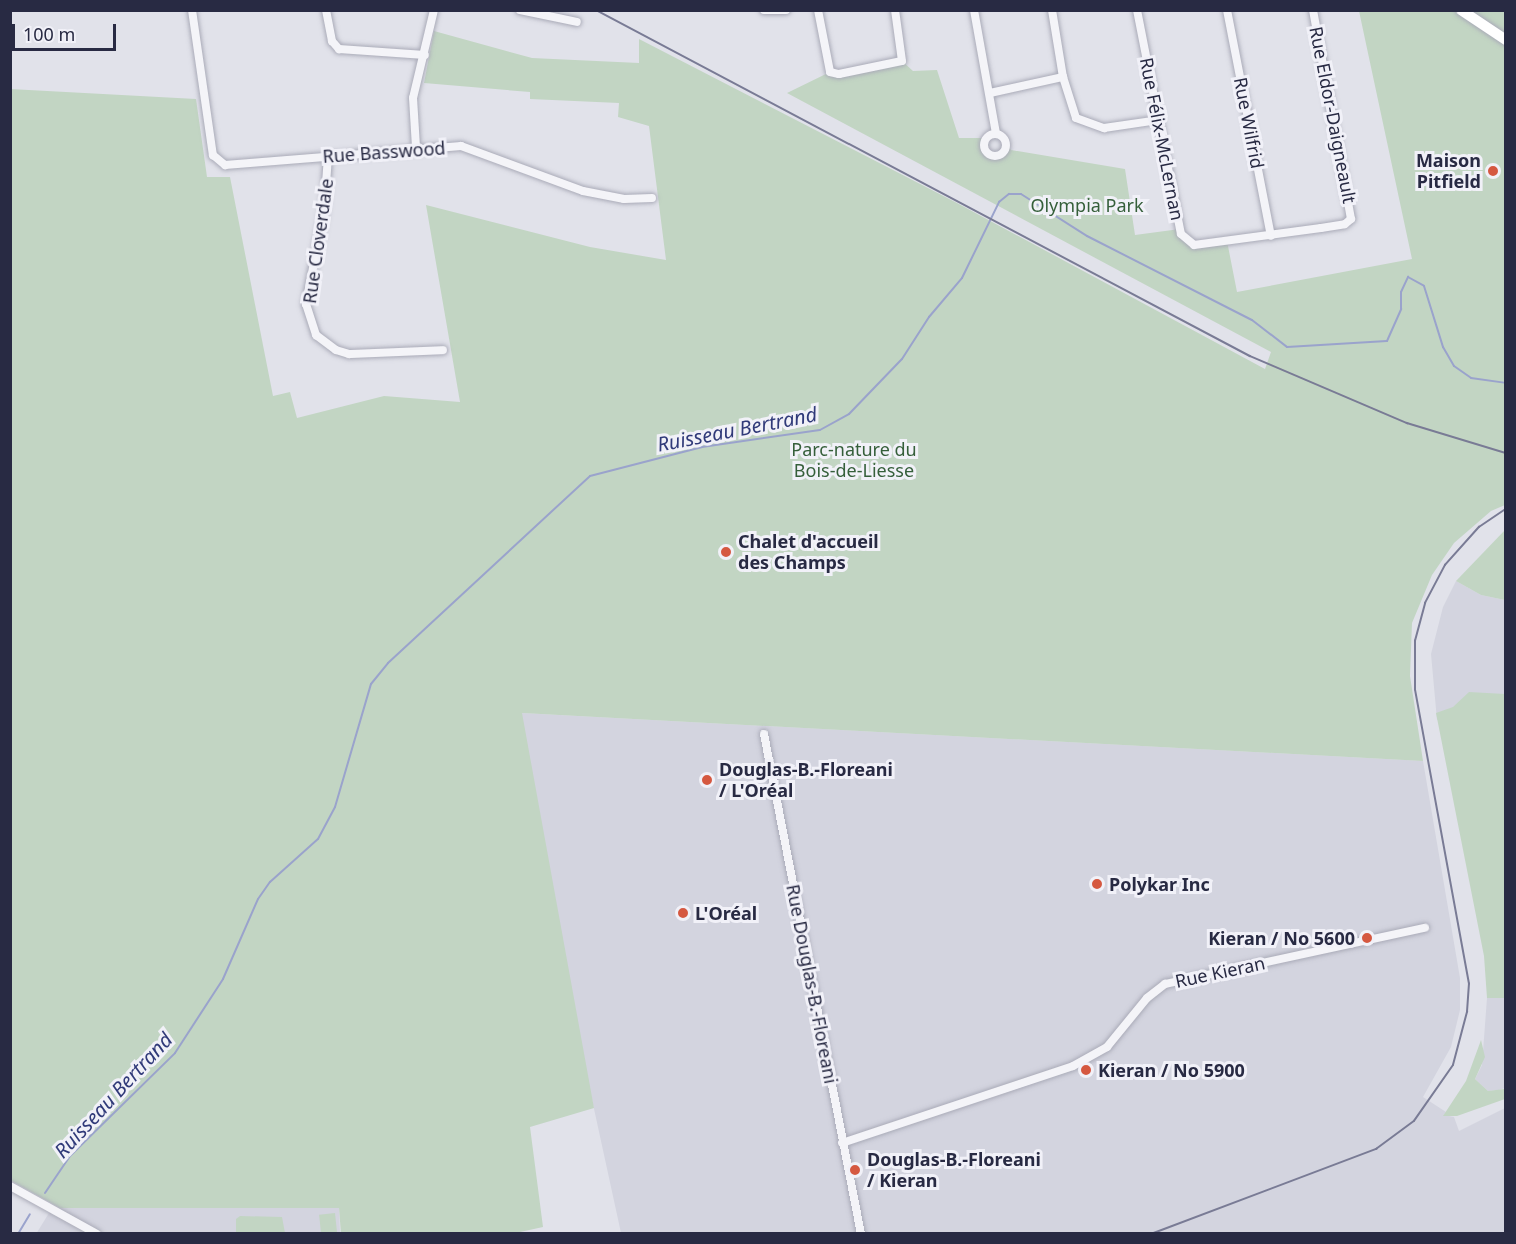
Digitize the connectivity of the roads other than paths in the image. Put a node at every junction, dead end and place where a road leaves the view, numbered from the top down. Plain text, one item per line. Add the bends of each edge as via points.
1 (192, 10) edge
2 (326, 10) edge
3 (434, 10) edge
4 (520, 10) edge
5 (764, 10) edge
6 (786, 10) edge
7 (818, 10) edge
8 (895, 10) edge
9 (974, 10) edge
10 (1052, 10) edge
11 (1137, 10) edge
12 (1227, 10) edge
13 (1313, 10) edge
14 (1461, 10) edge
15 (577, 22) dead end
16 (1506, 40) edge
17 (425, 55) junction
18 (1064, 77) junction
19 (990, 93) junction
20 (1159, 120) junction
21 (996, 134) dead end
22 (416, 147) junction
23 (328, 156) junction
24 (652, 198) dead end
25 (1351, 219) joint
26 (1271, 236) junction
27 (442, 350) dead end
28 (764, 734) dead end
29 (1425, 928) dead end
30 (842, 1143) junction
31 (10, 1186) edge
32 (89, 1232) edge
33 (97, 1233) edge
34 (861, 1233) edge

1 - 23 street, Rue Basswood via 217,161 225,165
2 - 17 street via 332,40 339,49
3 - 17 street
4 - 15 street
5 - 6 street
7 - 8 street via 830,72 883,67 902,61
9 - 19 street
10 - 18 street
11 - 20 street, Rue Félix-McLernan
12 - 26 street, Rue Wilfrid
13 - 25 street, Rue Eldor-Daigneault
14 - 16 main road
17 - 22 street via 413,98
18 - 19 street
18 - 20 street via 1071,108 1084,123 1104,128
19 - 21 street
20 - 26 street, Rue Félix-McLernan via 1186,241 1194,245
22 - 23 street, Rue Basswood
22 - 24 street, Rue Basswood via 461,146 583,191 624,199
23 - 27 street, Rue Cloverdale via 324,212 306,304 316,334 336,351 349,354
25 - 26 street, Rue Félix-McLernan via 1346,224
28 - 30 street, Rue Douglas-B.-Floreani
29 - 30 street, Rue Kieran via 1165,984 1147,998 1107,1047 1073,1066
30 - 34 street, Rue Douglas-B.-Floreani
31 - 32 street
32 - 33 street

